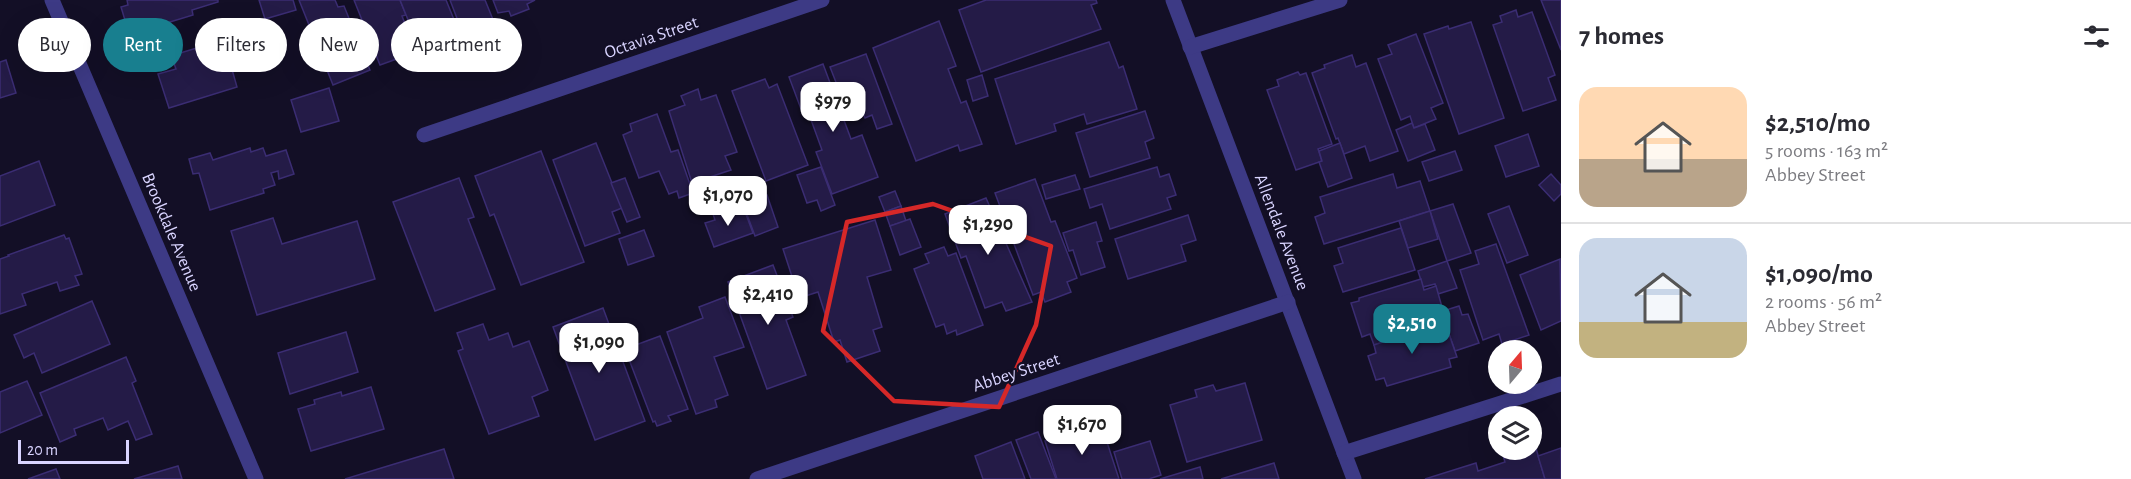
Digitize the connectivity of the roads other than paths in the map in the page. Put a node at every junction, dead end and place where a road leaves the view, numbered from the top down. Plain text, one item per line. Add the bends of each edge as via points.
1 (52, 0) edge
2 (822, 0) edge
3 (1173, 0) edge
4 (1340, 0) edge
5 (1190, 47) junction
6 (424, 135) dead end
7 (1288, 302) junction
8 (1561, 384) edge
9 (1344, 453) junction
10 (256, 479) edge
11 (757, 479) edge
12 (1354, 479) edge

1 - 10 street, Brookdale Avenue
2 - 6 street, Octavia Street
3 - 5 street, Allendale Avenue
4 - 5 street
5 - 7 street, Allendale Avenue
7 - 9 street, Allendale Avenue
7 - 11 street, Abbey Street
8 - 9 street
9 - 12 street, Allendale Avenue

